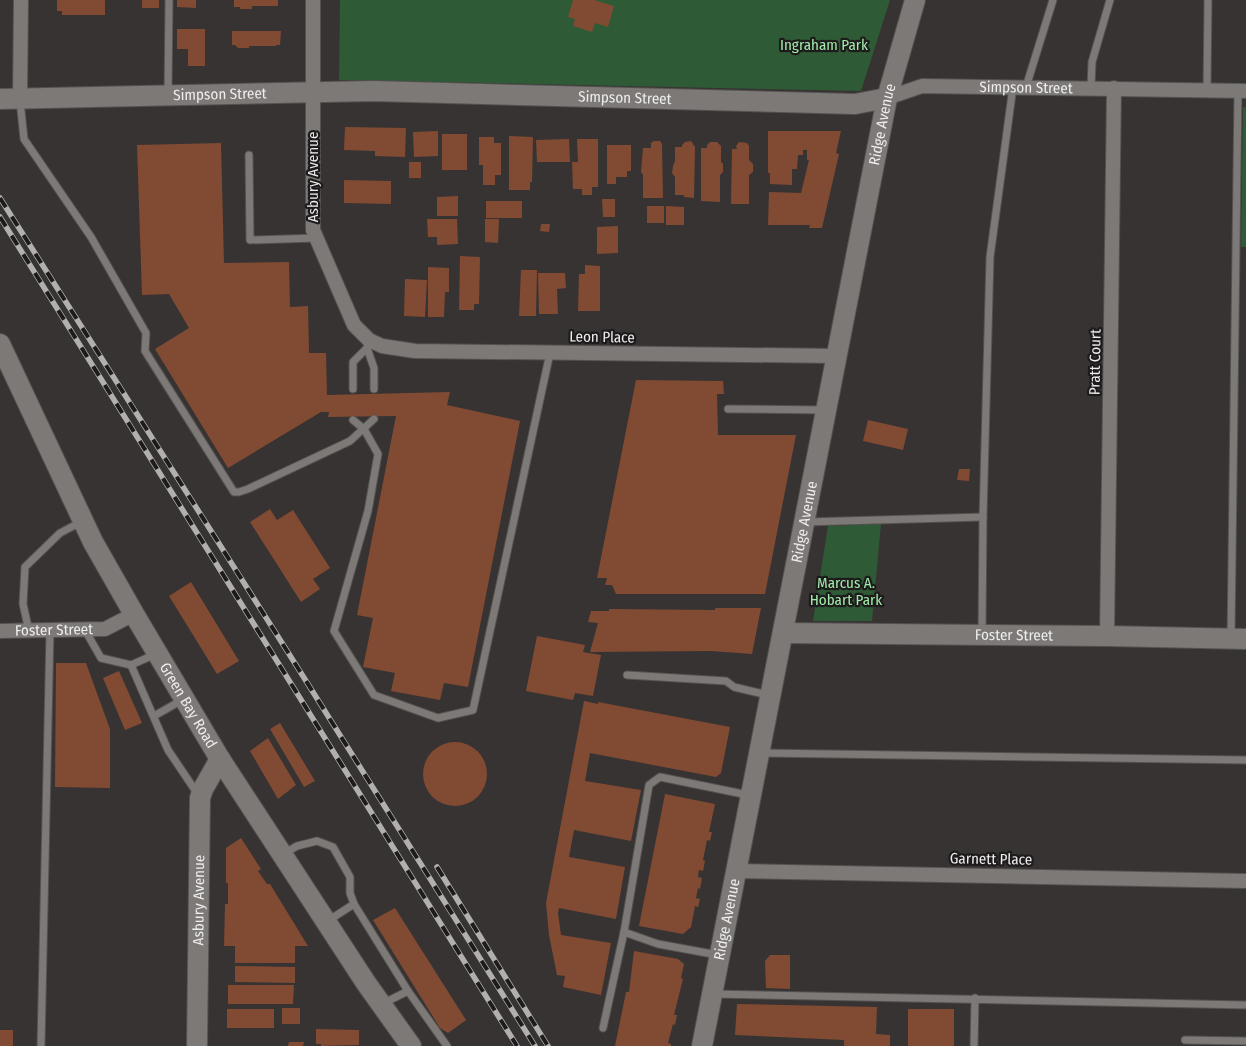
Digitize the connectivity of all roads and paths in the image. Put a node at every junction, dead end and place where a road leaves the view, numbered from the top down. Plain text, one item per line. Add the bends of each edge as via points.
1 (21, 0) edge
2 (169, 0) edge
3 (313, 0) edge
4 (915, 0) edge
5 (1053, 0) edge
6 (1110, 0) edge
7 (1208, 0) edge
8 (1020, 87) junction
9 (1091, 88) junction
10 (1114, 88) junction
11 (1207, 90) junction
12 (1242, 91) edge
13 (313, 92) junction
14 (168, 95) junction
15 (20, 98) junction
16 (887, 98) junction
17 (0, 99) edge
18 (249, 155) dead end
19 (316, 238) junction
20 (0, 344) edge
21 (368, 344) junction
22 (550, 353) junction
23 (837, 356) junction
24 (353, 389) dead end
25 (374, 389) dead end
26 (728, 409) dead end
27 (826, 410) junction
28 (374, 419) dead end
29 (354, 420) dead end
30 (364, 429) junction
31 (983, 517) junction
32 (83, 520) junction
33 (804, 522) junction
34 (134, 614) junction
35 (85, 630) junction
36 (0, 631) edge
37 (29, 631) junction
38 (50, 631) junction
39 (783, 633) junction
40 (982, 635) junction
41 (1108, 636) junction
42 (1238, 639) edge
43 (157, 654) junction
44 (131, 665) junction
45 (628, 675) dead end
46 (770, 696) junction
47 (184, 699) junction
48 (154, 716) junction
49 (759, 753) junction
50 (220, 759) junction
51 (1246, 760) edge
52 (751, 796) junction
53 (200, 798) junction
54 (282, 854) junction
55 (736, 871) junction
56 (1246, 881) edge
57 (354, 904) junction
58 (326, 922) junction
59 (624, 932) junction
60 (720, 955) junction
61 (408, 991) junction
62 (712, 994) junction
63 (975, 998) junction
64 (381, 1004) junction
65 (1246, 1005) edge
66 (603, 1028) dead end
67 (1185, 1040) dead end
68 (1246, 1041) edge
69 (41, 1046) edge
70 (197, 1046) edge
71 (411, 1046) edge
72 (447, 1046) edge
73 (702, 1046) edge
74 (974, 1046) edge

1 - 15 street
2 - 14 lane
3 - 13 street, Asbury Avenue
4 - 16 street, Ridge Avenue
5 - 8 lane
6 - 9 lane via 1092,62
7 - 11 lane
8 - 9 street, Simpson Street
8 - 16 street, Simpson Street via 922,86
8 - 31 lane via 990,257
9 - 10 street, Simpson Street
10 - 11 street, Simpson Street
10 - 41 street, Pratt Court
11 - 12 street, Simpson Street
12 - 42 lane
13 - 14 street, Simpson Street
13 - 16 street, Simpson Street via 855,104
13 - 19 street, Asbury Avenue via 312,230
14 - 15 street, Simpson Street
15 - 17 street, Simpson Street
15 - 30 lane via 24,139 91,237 146,333 145,351 234,492 248,489 350,441
16 - 23 street, Ridge Avenue
18 - 19 lane via 250,240
19 - 21 street, Asbury Avenue via 354,325
20 - 32 street, Green Bay Road
21 - 22 street, Leon Place via 415,351
21 - 24 lane via 353,362
21 - 25 lane via 374,368
22 - 23 street, Leon Place
22 - 30 lane via 473,710 438,718 374,695 334,631 368,511 378,454
23 - 27 street, Ridge Avenue
26 - 27 lane
27 - 33 street, Ridge Avenue
28 - 30 lane
29 - 30 lane
31 - 33 lane
31 - 40 lane
32 - 34 street, Green Bay Road
32 - 37 lane via 60,533 25,567 23,604
33 - 39 street, Ridge Avenue
34 - 35 street, Foster Street via 105,629
34 - 43 street, Green Bay Road
35 - 38 street, Foster Street
35 - 44 lane via 101,658
36 - 37 street, Foster Street
37 - 38 street, Foster Street
38 - 69 lane
39 - 40 street, Foster Street
39 - 46 street, Ridge Avenue
40 - 41 street, Foster Street
41 - 42 street, Foster Street
43 - 44 lane
43 - 47 street, Green Bay Road
44 - 48 lane
45 - 46 lane via 726,681 734,687
46 - 49 street, Ridge Avenue
47 - 48 lane
47 - 50 street, Green Bay Road
48 - 53 lane via 168,750
49 - 51 lane
49 - 52 street, Ridge Avenue
50 - 53 street, Asbury Avenue
50 - 54 street, Green Bay Road
52 - 55 street, Ridge Avenue
52 - 59 lane via 660,777 649,785
53 - 70 street, Asbury Avenue
54 - 57 lane via 317,841 333,847 350,876
54 - 58 street, Green Bay Road
55 - 56 street, Garnett Place
55 - 60 street, Ridge Avenue
57 - 58 lane
57 - 61 lane
58 - 64 street, Green Bay Road
59 - 60 lane via 658,944
59 - 66 lane
60 - 62 street, Ridge Avenue
61 - 64 lane
61 - 72 lane
62 - 63 lane
62 - 73 street, Ridge Avenue
63 - 65 lane
63 - 74 lane
64 - 71 street, Green Bay Road
67 - 68 lane

